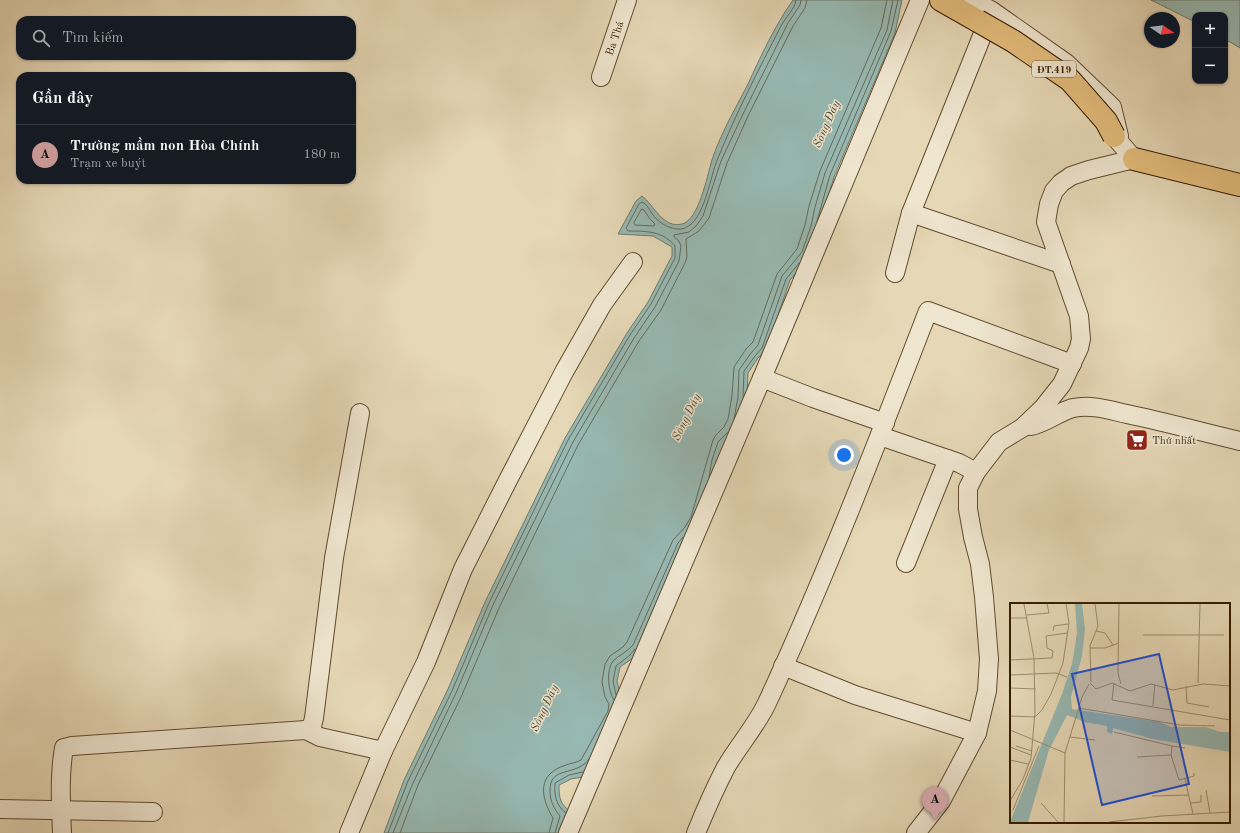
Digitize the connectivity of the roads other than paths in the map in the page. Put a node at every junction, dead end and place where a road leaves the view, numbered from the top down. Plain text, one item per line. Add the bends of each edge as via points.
1 (627, 0) edge
2 (920, 0) edge
3 (941, 0) edge
4 (973, 0) edge
5 (992, 11) junction
6 (602, 77) dead end
7 (1123, 146) junction
8 (1240, 185) edge
9 (911, 213) junction
10 (633, 262) dead end
11 (1061, 264) junction
12 (895, 273) dead end
13 (1072, 364) junction
14 (762, 378) junction
15 (360, 413) dead end
16 (1022, 428) junction
17 (882, 429) junction
18 (1240, 441) edge
19 (948, 459) junction
20 (976, 472) junction
21 (906, 563) dead end
22 (784, 666) junction
23 (299, 731) junction
24 (977, 733) junction
25 (383, 751) junction
26 (0, 808) edge
27 (61, 809) junction
28 (153, 812) dead end
29 (62, 833) edge
30 (349, 833) edge
31 (568, 833) edge
32 (696, 833) edge
33 (916, 833) edge

1 - 6 street, Ba Thá
2 - 14 street
3 - 7 main road, ĐT.419, bridge via 1014,41 1070,80 1106,121
4 - 5 street
5 - 7 street via 1066,63 1112,107
5 - 9 street
7 - 8 main road
7 - 11 street via 1089,170 1071,176 1054,191 1046,222
9 - 11 street
9 - 12 street
10 - 25 street via 602,305 506,482 463,569 426,662
11 - 13 street via 1079,316 1081,339
13 - 16 street via 1062,384 1043,408
13 - 17 street via 928,311
14 - 17 street via 861,414
14 - 31 street
15 - 23 street via 334,558 314,718 312,726
16 - 18 street via 1036,425 1073,408 1090,407 1154,419
16 - 20 street via 999,442
17 - 19 street
17 - 22 street
19 - 20 street
19 - 21 street
20 - 24 street via 968,488 968,509 980,564 989,659 987,691
22 - 24 street via 855,695
22 - 32 street via 759,719 727,766
23 - 25 street
23 - 27 street via 64,748
24 - 33 street via 941,801
25 - 30 street
26 - 27 street
27 - 28 street
27 - 29 street

